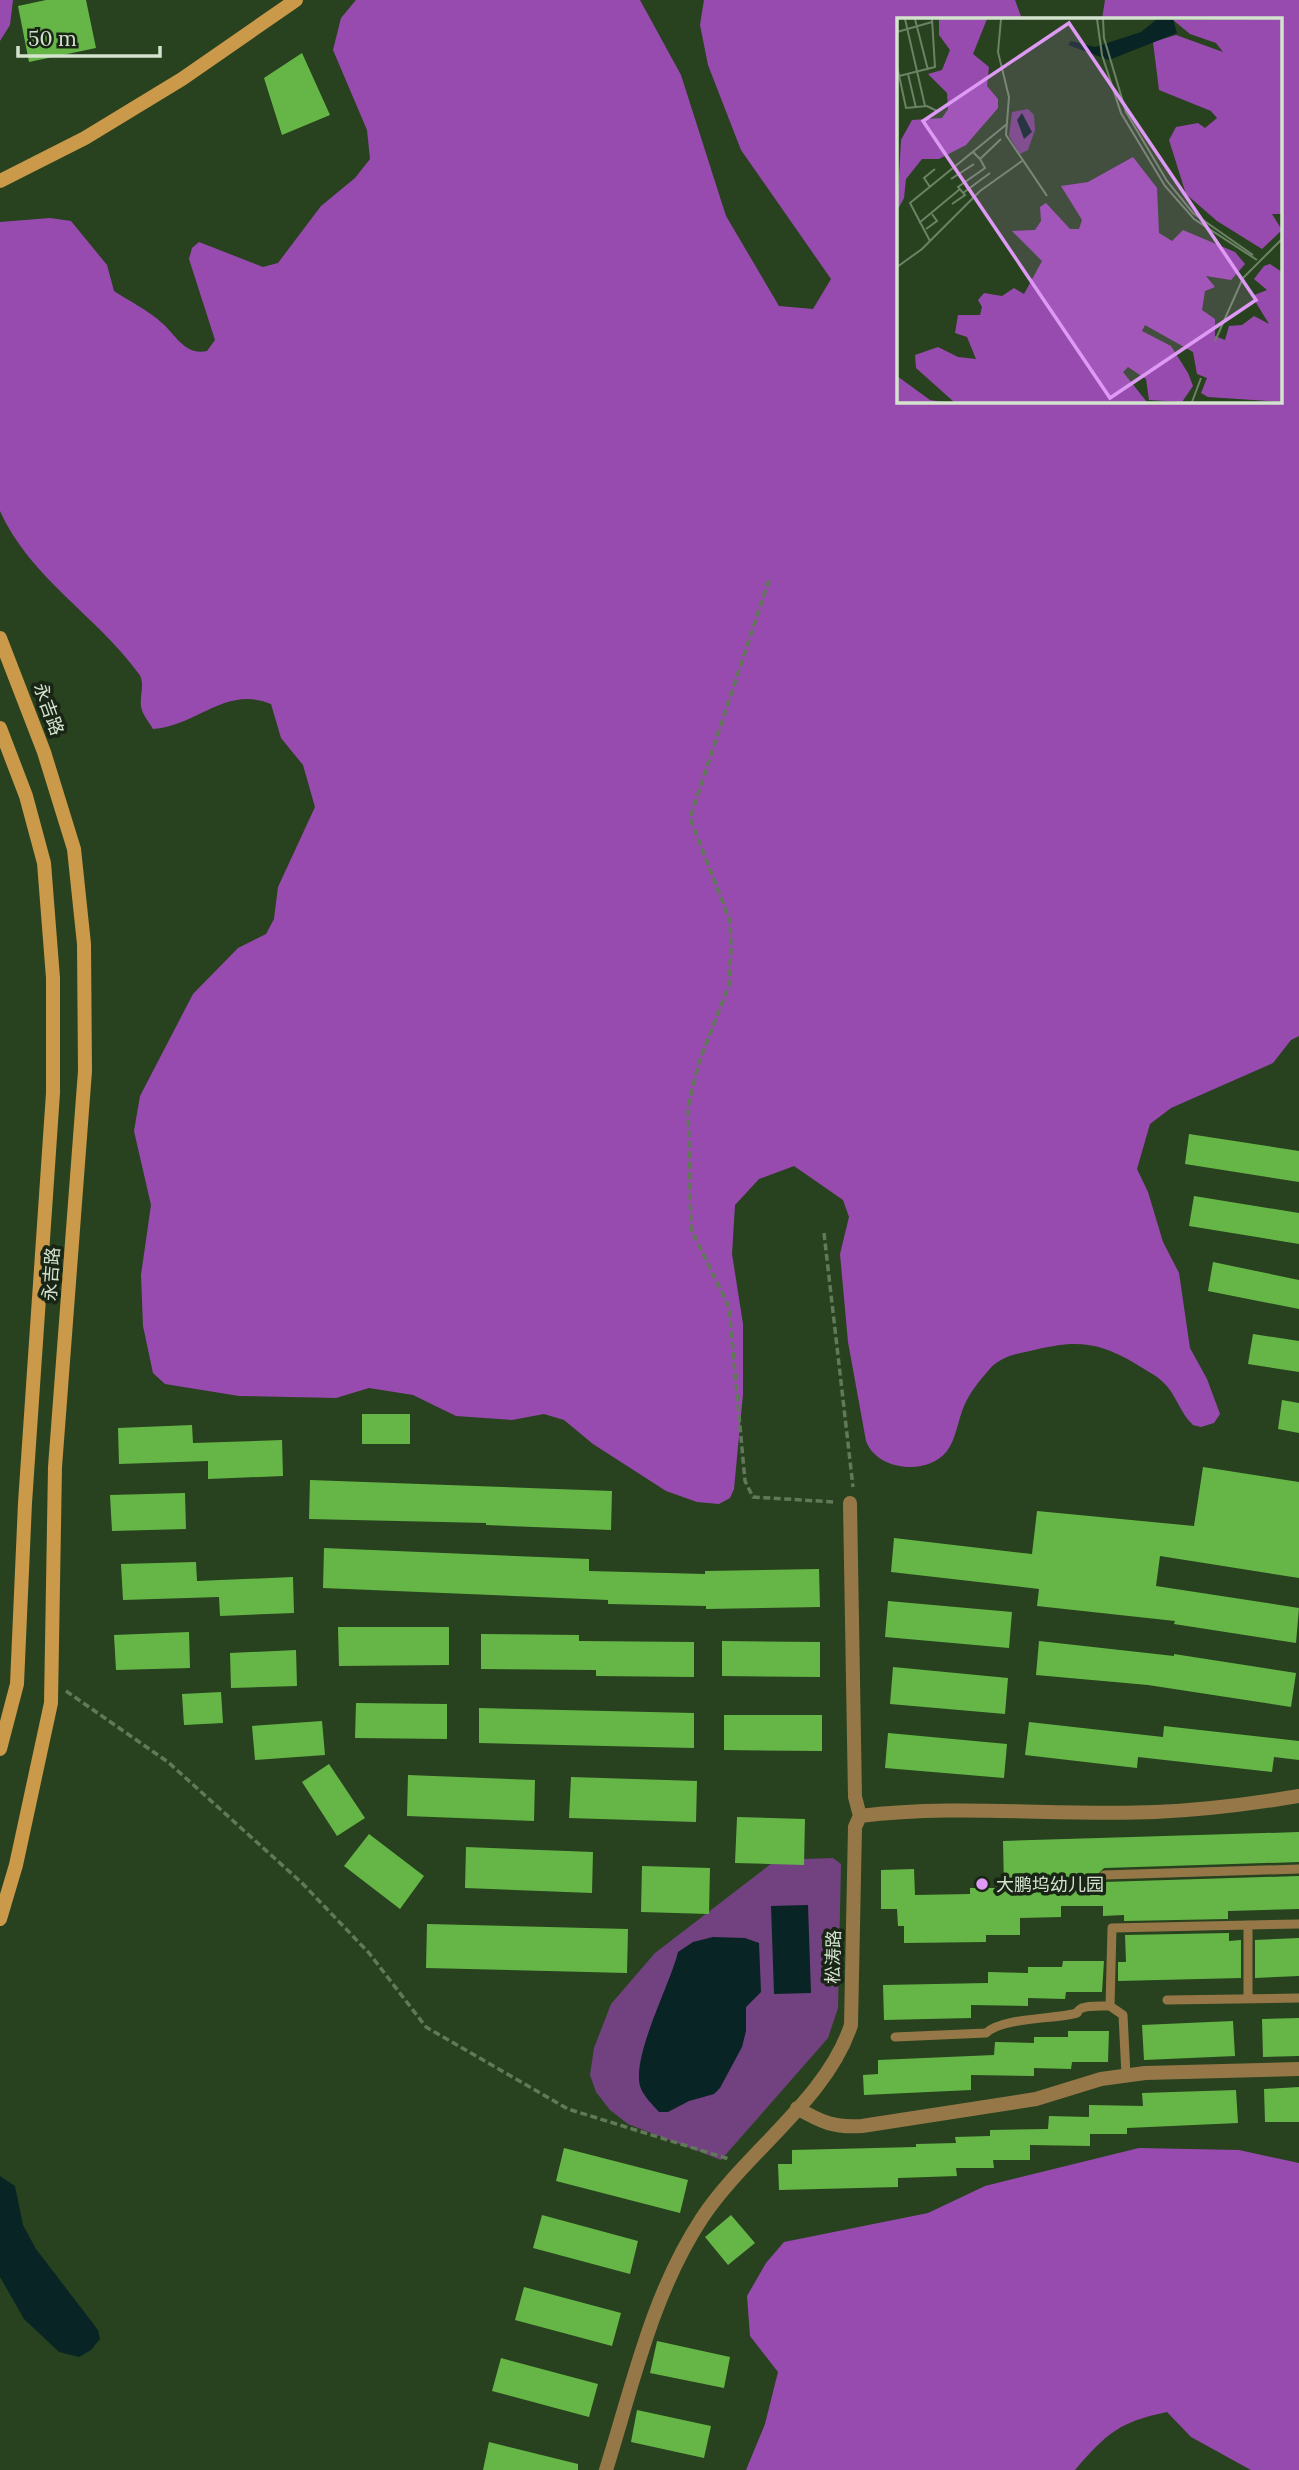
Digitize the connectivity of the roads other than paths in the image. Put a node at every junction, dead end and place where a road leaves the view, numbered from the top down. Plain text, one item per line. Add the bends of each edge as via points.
1 (296, 0) edge
2 (0, 181) edge
3 (0, 638) edge
4 (0, 728) edge
5 (850, 1503) road end
6 (0, 1749) edge
7 (1299, 1796) edge
8 (860, 1815) junction
9 (1299, 1869) edge
10 (1104, 1875) dead end
11 (0, 1919) edge
12 (1299, 1924) edge
13 (1248, 1925) junction
14 (1299, 1998) edge
15 (1248, 1999) junction
16 (1167, 2000) dead end
17 (1110, 2006) junction
18 (895, 2037) dead end
19 (1299, 2069) edge
20 (1126, 2076) junction
21 (797, 2108) junction
22 (606, 2470) edge

1 - 2 main road via 85,138
3 - 11 main road, 永吉路 via 40,741 74,849 84,944 85,1071 55,1467 51,1703
4 - 6 main road, 永吉路 via 26,796 44,863 53,978 53,1093 17,1684
5 - 8 street, 松涛路 via 855,1797
7 - 8 street via 1154,1812
8 - 21 street, 松涛路 via 855,1827 851,2025 831,2067
9 - 10 lane
12 - 13 lane
13 - 15 lane
13 - 17 lane via 1112,1928
14 - 15 lane
15 - 16 lane
17 - 18 lane via 1042,2015 1032,2021 992,2026 986,2032
17 - 20 lane via 1123,2015
19 - 20 street
20 - 21 street via 1036,2099 862,2126 837,2128
21 - 22 street, 松涛路 via 704,2215 675,2261

